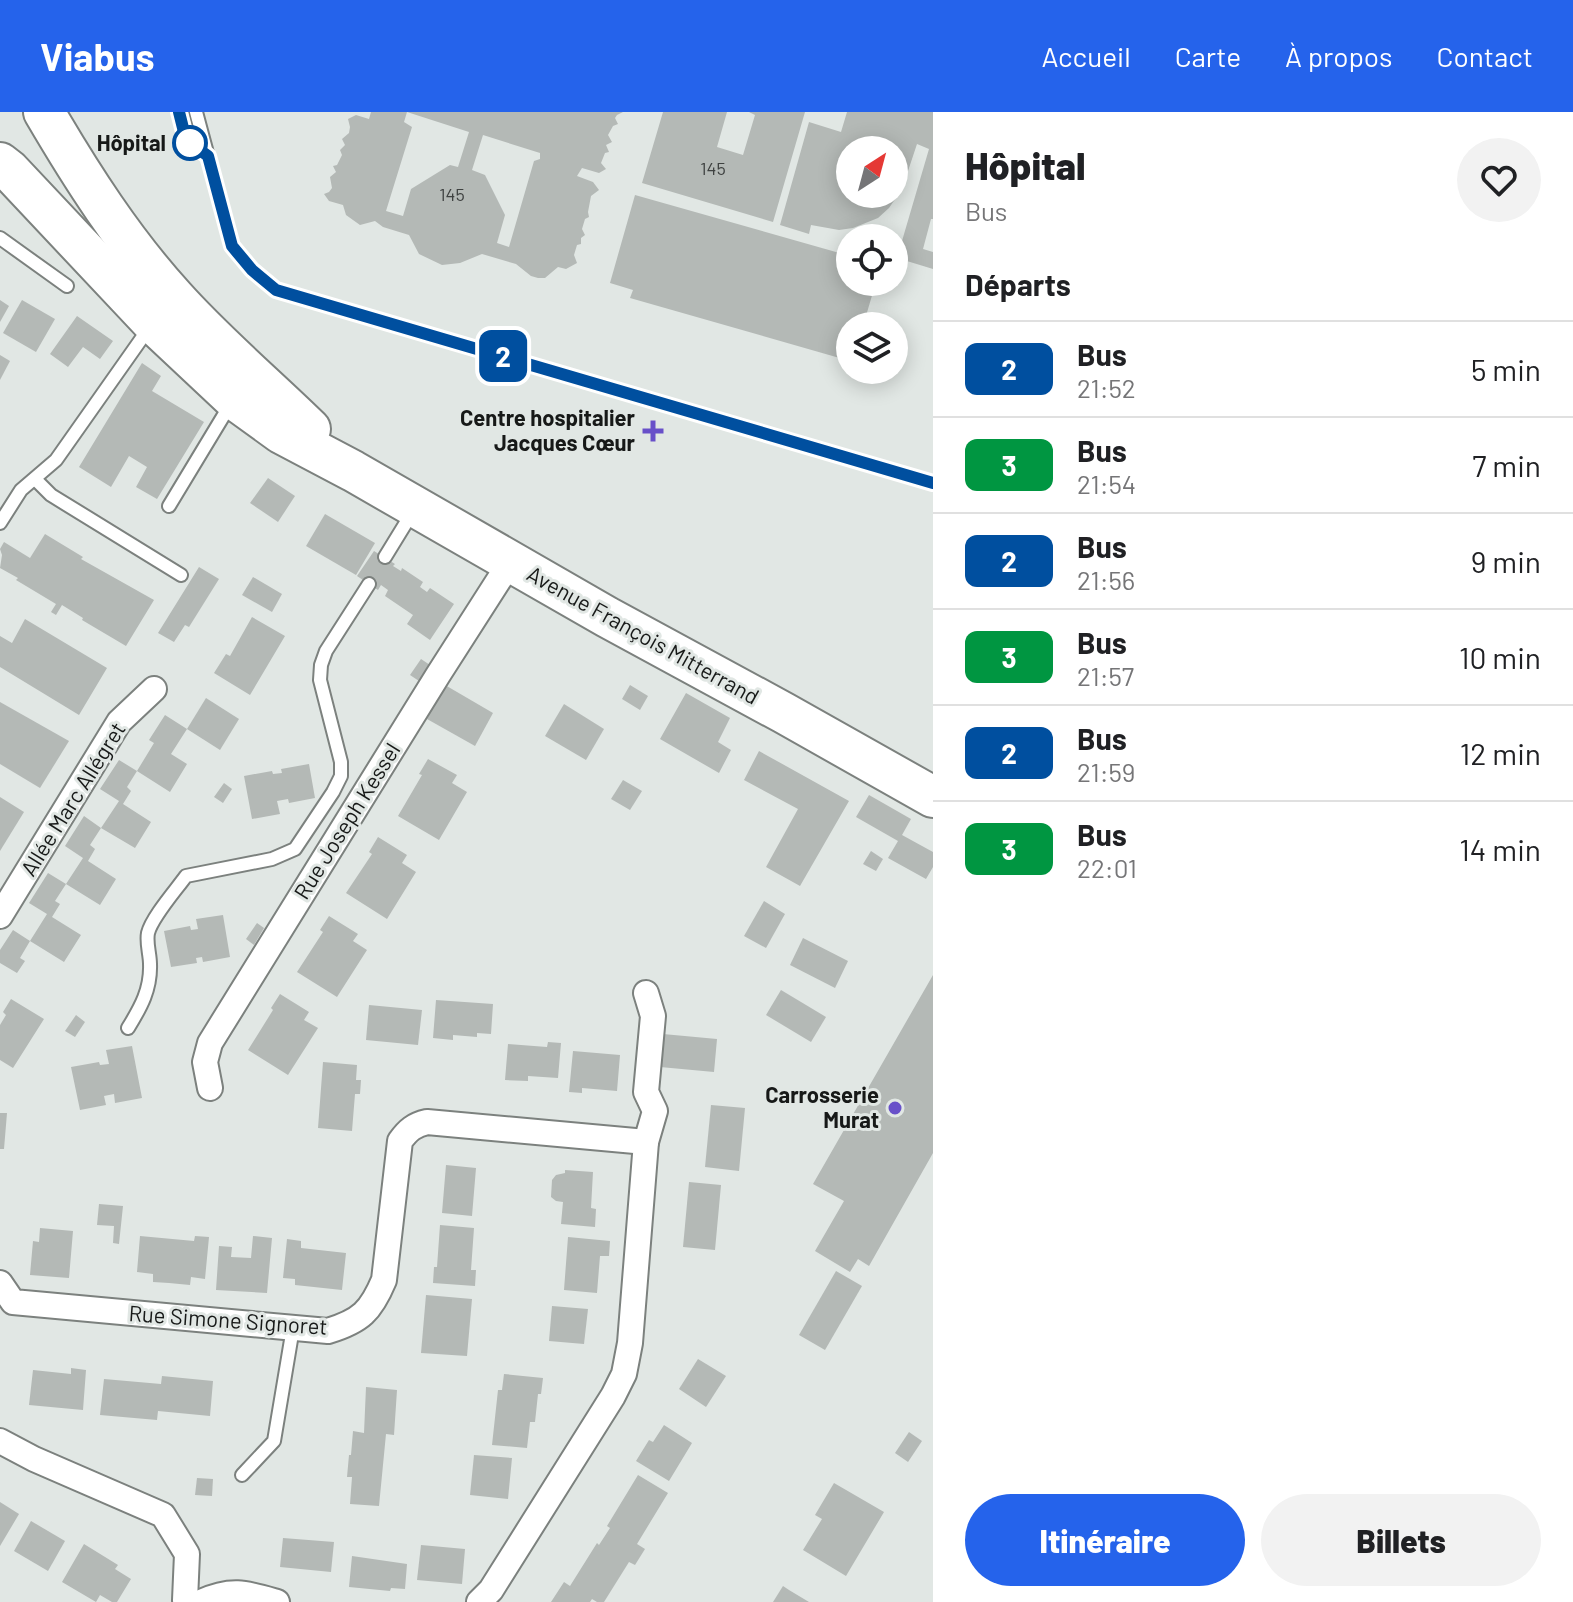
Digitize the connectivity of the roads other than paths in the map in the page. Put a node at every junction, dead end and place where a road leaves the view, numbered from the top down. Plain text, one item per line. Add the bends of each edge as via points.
1 (44, 112) edge
2 (179, 112) edge
3 (196, 112) edge
4 (208, 156) junction
5 (0, 163) edge
6 (0, 238) edge
7 (67, 286) dead end
8 (164, 311) junction
9 (234, 399) junction
10 (353, 471) junction
11 (35, 479) junction
12 (933, 483) edge
13 (169, 506) dead end
14 (416, 507) junction
15 (0, 523) edge
16 (385, 557) dead end
17 (511, 561) junction
18 (181, 575) dead end
19 (369, 584) dead end
20 (154, 689) dead end
21 (933, 797) edge
22 (0, 916) edge
23 (646, 993) dead end
24 (128, 1028) dead end
25 (210, 1088) dead end
26 (646, 1142) junction
27 (4, 1302) edge
28 (293, 1328) junction
29 (0, 1441) edge
30 (242, 1475) dead end
31 (485, 1598) edge
32 (187, 1602) edge
33 (201, 1602) edge
34 (277, 1602) edge

1 - 8 main road, Avenue François Mitterrand via 148,268
2 - 4 lane via 186,140
3 - 4 lane
4 - 12 lane via 232,246 276,290
5 - 8 main road, Avenue François Mitterrand
6 - 7 lane
8 - 9 main road, Avenue François Mitterrand
8 - 10 main road, Avenue François Mitterrand
8 - 11 lane via 56,460
9 - 10 main road, Avenue François Mitterrand via 281,433
9 - 13 lane
10 - 14 main road, Avenue François Mitterrand
11 - 15 lane via 21,490
11 - 18 lane via 51,495
14 - 16 lane
14 - 17 main road, Avenue François Mitterrand
17 - 21 main road, Avenue François Mitterrand
17 - 25 street, Rue Joseph Kessel via 210,1043 205,1062
19 - 24 lane via 321,665 320,680 341,762 333,792 295,849 272,859 186,876 151,924 150,983
20 - 22 street, Allée Marc Allégret via 119,722
23 - 26 street via 653,1016 646,1092 655,1111
26 - 28 street, Rue Simone Signoret via 416,1124 400,1141 384,1280 377,1298 349,1324 328,1331
26 - 31 street via 624,1374
27 - 28 street, Rue Simone Signoret
28 - 30 lane via 274,1441
29 - 32 street via 163,1515 187,1554
33 - 34 street via 245,1592

